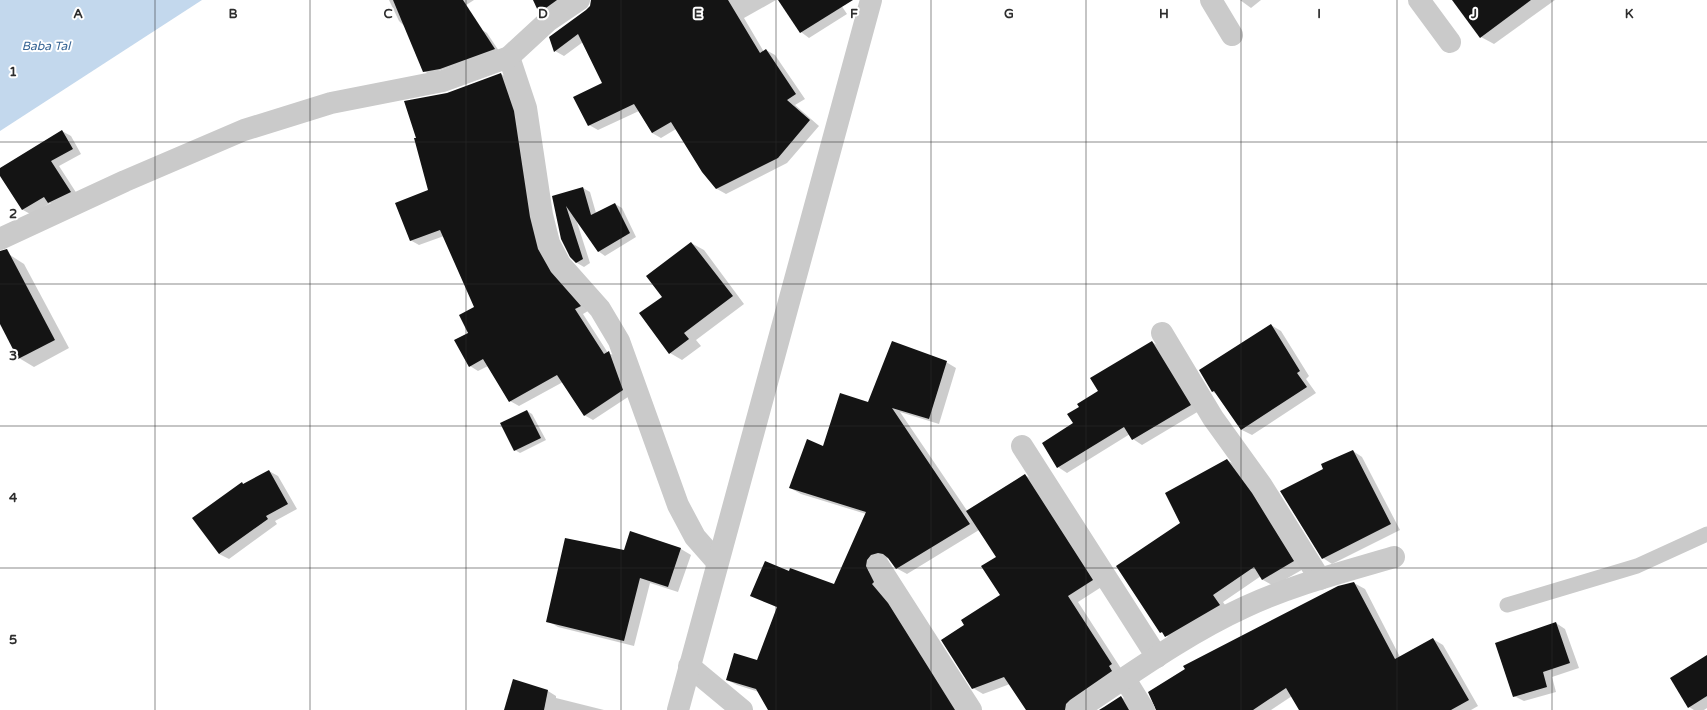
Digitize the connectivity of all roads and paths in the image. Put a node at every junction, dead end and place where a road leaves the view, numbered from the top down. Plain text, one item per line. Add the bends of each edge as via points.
1 (579, 0) edge
2 (871, 0) edge
3 (1211, 0) edge
4 (1419, 0) edge
5 (1232, 35) dead end
6 (1450, 42) dead end
7 (509, 57) junction
8 (0, 239) edge
9 (1162, 333) dead end
10 (1022, 446) dead end
11 (1707, 534) edge
12 (1394, 557) dead end
13 (717, 562) junction
14 (878, 565) dead end
15 (1320, 579) junction
16 (1507, 605) dead end
17 (1157, 657) junction
18 (688, 666) junction
19 (1125, 679) junction
20 (678, 710) edge
21 (742, 710) edge
22 (971, 710) edge
23 (1077, 710) edge
24 (1144, 710) edge

1 - 7 street via 548,21
2 - 13 street
3 - 5 street
4 - 6 street
7 - 8 street via 444,82 331,102 244,130
7 - 13 street via 526,108 542,216 549,243 560,264 600,309 618,341 678,505 696,537
9 - 15 street via 1213,418 1262,486
10 - 17 street
11 - 16 lane via 1637,566
12 - 15 street
13 - 18 street
14 - 22 street
15 - 17 street via 1245,606
17 - 19 street
18 - 20 street
18 - 21 street
19 - 23 street
19 - 24 street

